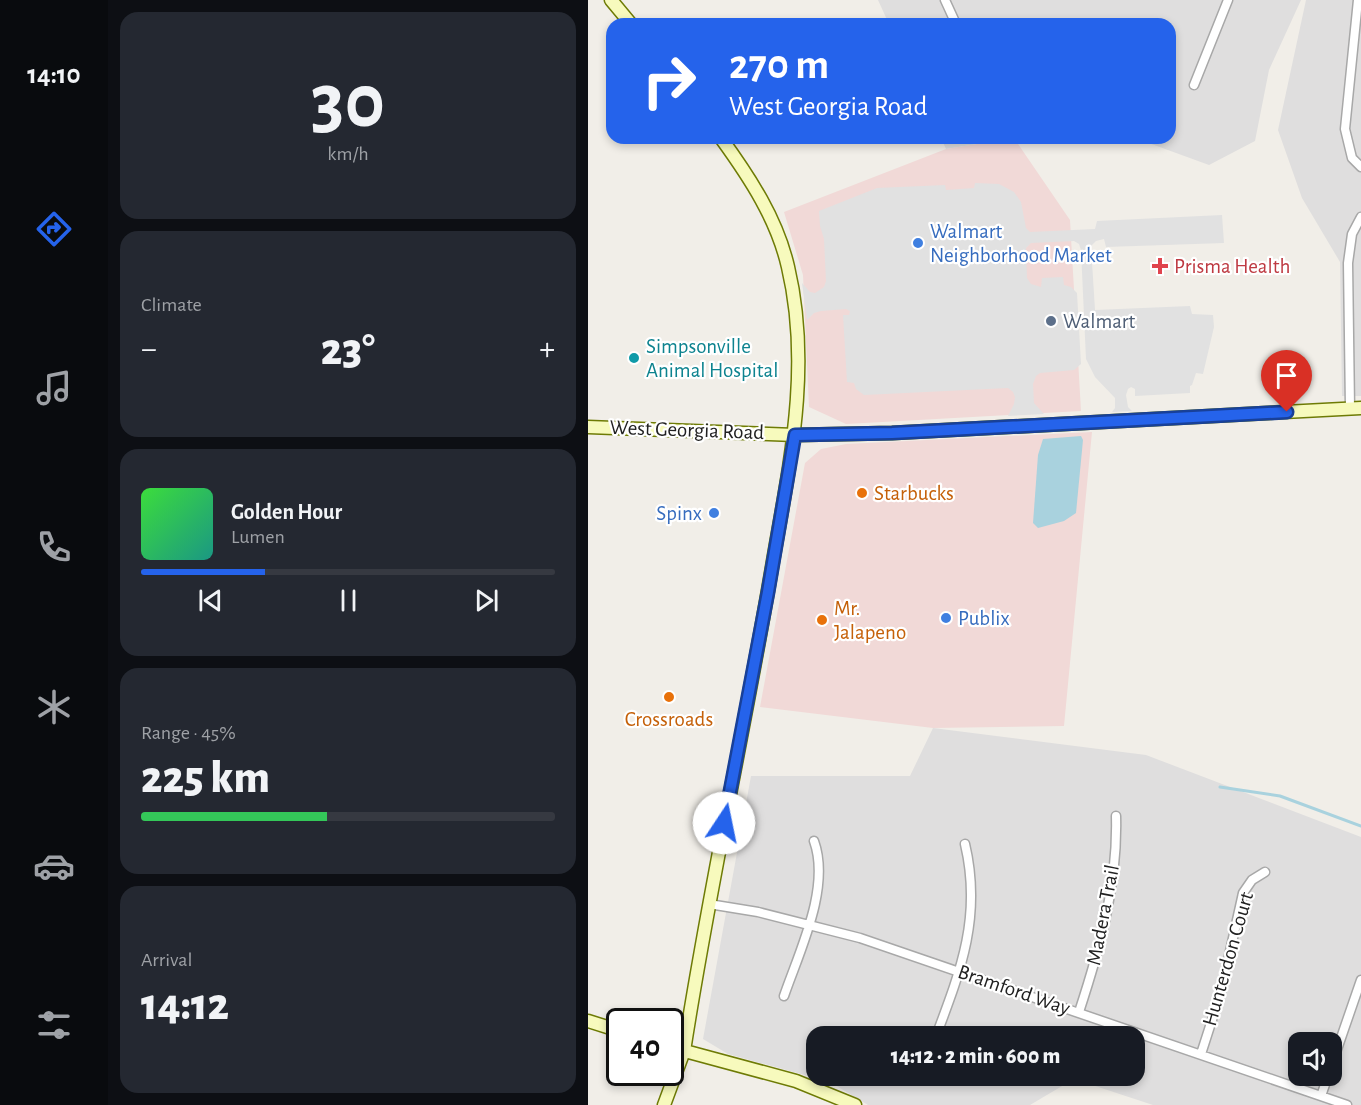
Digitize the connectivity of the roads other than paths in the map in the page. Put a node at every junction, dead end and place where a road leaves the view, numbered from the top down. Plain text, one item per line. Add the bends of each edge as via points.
1 (611, 0) edge
2 (945, 0) edge
3 (1228, 0) edge
4 (1358, 0) edge
5 (626, 18) edge
6 (953, 18) edge
7 (1194, 85) dead end
8 (725, 144) edge
9 (1361, 166) edge
10 (1361, 217) edge
11 (1356, 408) edge
12 (588, 427) edge
13 (795, 435) junction
14 (1116, 816) dead end
15 (814, 842) dead end
16 (965, 844) dead end
17 (1265, 872) dead end
18 (710, 904) junction
19 (809, 924) junction
20 (959, 972) junction
21 (1361, 980) edge
22 (784, 996) dead end
23 (1079, 1012) junction
24 (588, 1021) edge
25 (940, 1026) edge
26 (606, 1027) edge
27 (1342, 1035) edge
28 (684, 1051) joint
29 (1201, 1054) junction
30 (671, 1086) edge
31 (1324, 1086) edge
32 (1321, 1096) junction
33 (664, 1105) edge
34 (855, 1105) edge
35 (1347, 1105) edge

1 - 5 street
2 - 6 street
3 - 7 street
4 - 9 street via 1345,129 1352,158
8 - 13 street via 769,214 788,267 798,345
10 - 11 street via 1352,234 1348,263
11 - 13 street, West Georgia Road
12 - 13 street, West Georgia Road
13 - 18 street
14 - 23 street, Madera Trail via 1114,872 1107,916
15 - 19 street via 818,876
16 - 20 street via 973,900
17 - 29 street, Hunterdon Court via 1252,880 1243,893 1221,992
18 - 19 street, Bramford Way
18 - 28 street
19 - 20 street, Bramford Way
19 - 22 street
20 - 23 street, Bramford Way
20 - 25 street
21 - 27 street
23 - 29 street, Bramford Way
24 - 26 street
28 - 34 street via 796,1081
29 - 32 street, Bramford Way
30 - 33 street
31 - 32 street
32 - 35 street, Bramford Way

